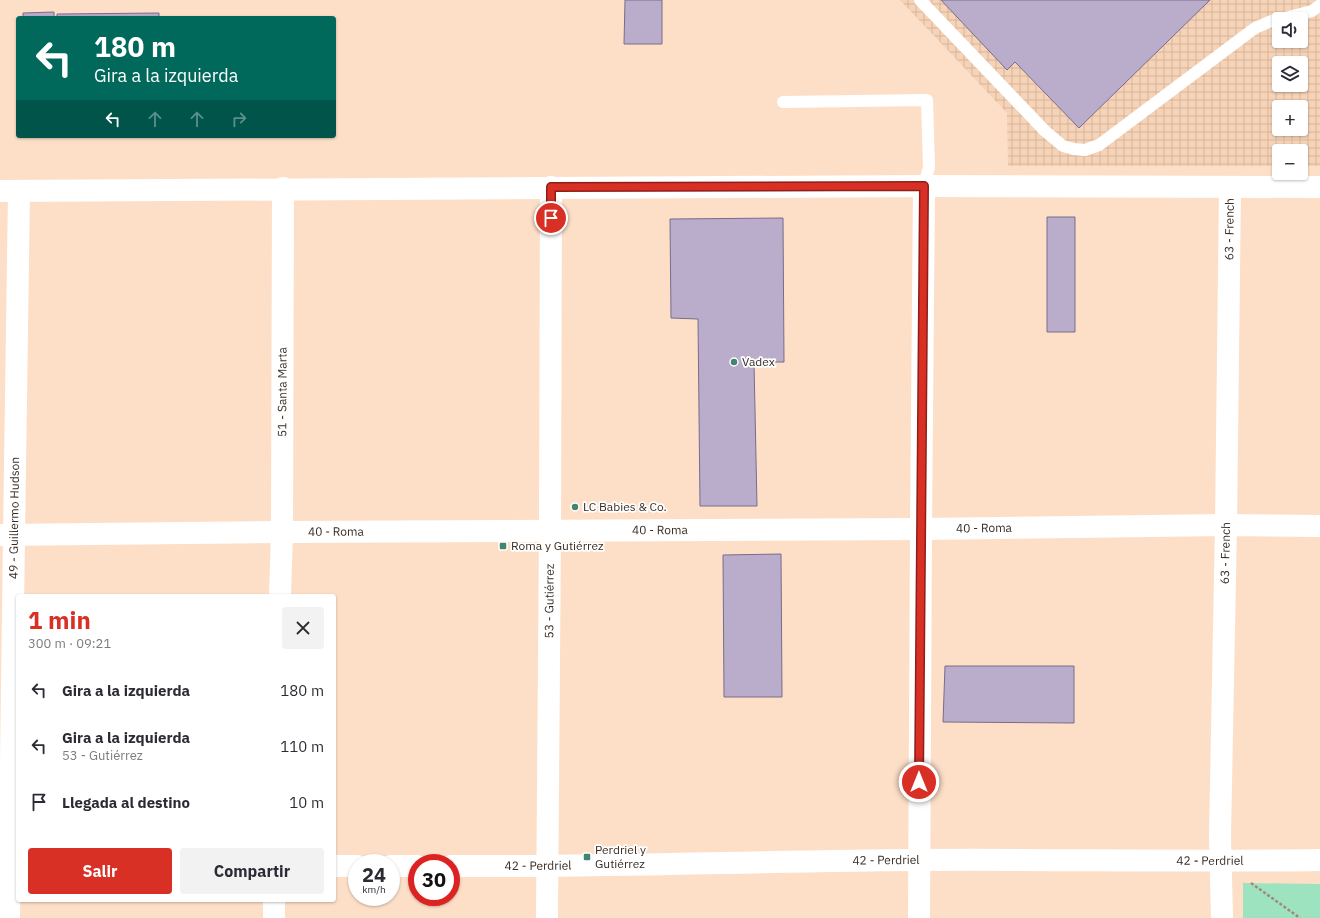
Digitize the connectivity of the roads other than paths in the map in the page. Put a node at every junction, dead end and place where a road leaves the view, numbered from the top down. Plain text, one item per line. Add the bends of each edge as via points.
1 (920, 0) edge
2 (1272, 21) edge
3 (783, 102) dead end
4 (924, 186) junction
5 (551, 187) junction
6 (1230, 187) junction
7 (1320, 187) edge
8 (283, 188) junction
9 (10, 191) edge
10 (1226, 525) junction
11 (1320, 526) edge
12 (921, 529) junction
13 (550, 531) junction
14 (282, 532) junction
15 (7, 535) edge
16 (280, 594) edge
17 (919, 860) junction
18 (1320, 860) edge
19 (1220, 861) junction
20 (336, 866) edge
21 (348, 866) edge
22 (460, 866) edge
23 (548, 866) junction
24 (9, 867) edge
25 (274, 902) edge
26 (9, 918) edge
27 (274, 918) edge
28 (548, 918) edge
29 (919, 918) edge
30 (1222, 918) edge

1 - 2 lane via 1045,131 1063,146 1085,150 1099,145 1255,28
3 - 4 lane via 927,100 929,166
4 - 5 street
4 - 6 street
4 - 12 street
5 - 8 street
5 - 13 street, 53 - Gutiérrez
6 - 7 street
6 - 10 street, 63 - French
8 - 9 street
8 - 14 street, 51 - Santa Marta
9 - 15 street, 49 - Guillermo Hudson
10 - 11 street, 40 - Roma
10 - 12 street, 40 - Roma
10 - 19 street, 63 - French
12 - 13 street, 40 - Roma
12 - 17 street
13 - 14 street, 40 - Roma
13 - 23 street, 53 - Gutiérrez
14 - 15 street, 40 - Roma
14 - 16 street, 51 - Santa Marta
15 - 24 street, 49 - Guillermo Hudson
17 - 19 street, 42 - Perdriel
17 - 23 street, 42 - Perdriel
17 - 29 street
18 - 19 street, 42 - Perdriel
19 - 30 street, 63 - French
20 - 21 street
22 - 23 street, 42 - Perdriel
23 - 28 street, 53 - Gutiérrez
24 - 26 street, 49 - Guillermo Hudson
25 - 27 street

